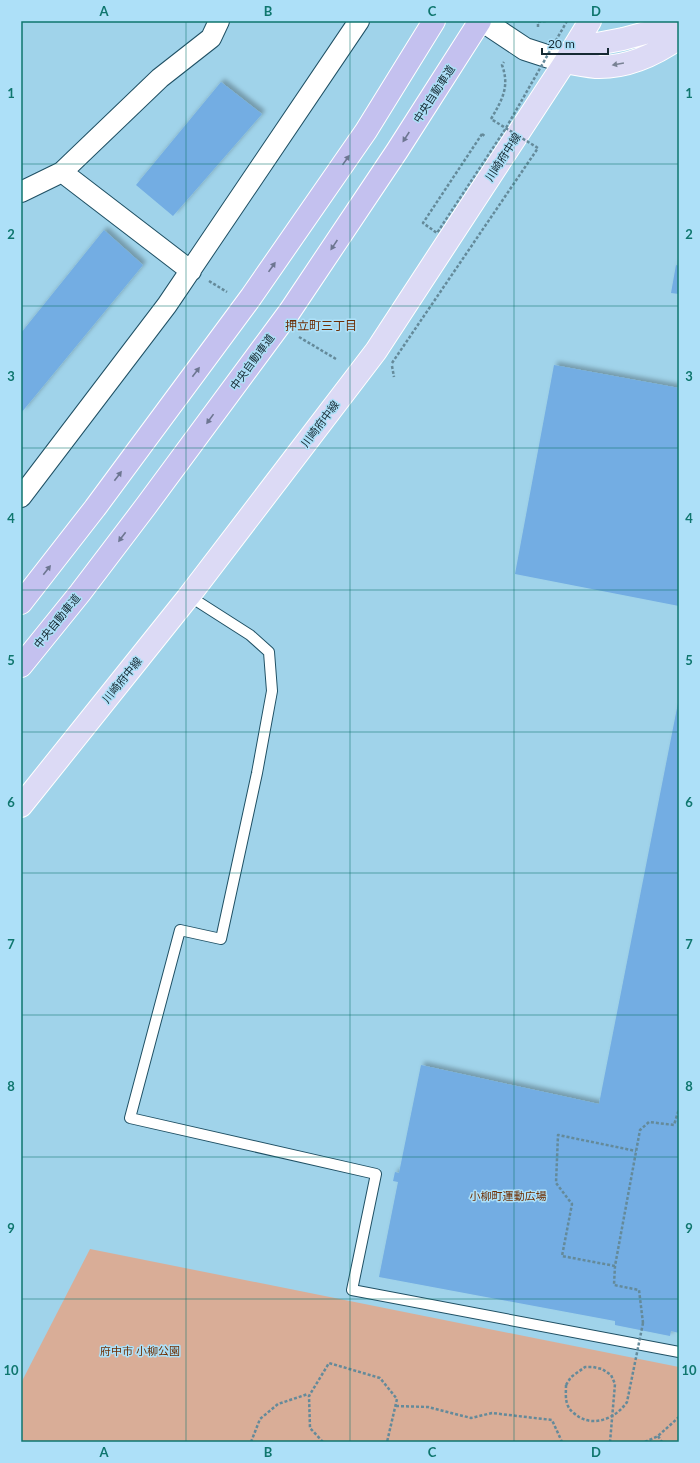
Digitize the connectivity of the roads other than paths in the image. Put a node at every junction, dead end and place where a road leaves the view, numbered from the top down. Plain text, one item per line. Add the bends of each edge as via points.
1 (219, 21) edge
2 (359, 21) edge
3 (481, 21) edge
4 (590, 21) edge
5 (669, 21) edge
6 (433, 23) edge
7 (679, 38) edge
8 (565, 62) junction
9 (62, 172) junction
10 (21, 192) edge
11 (191, 271) junction
12 (21, 496) edge
13 (189, 596) junction
14 (22, 602) edge
15 (21, 666) edge
16 (21, 806) edge
17 (679, 1352) edge

1 - 9 street via 211,38 160,78
2 - 11 street
3 - 8 street via 526,49
3 -> 15 highway, 中央自動車道 via 290,311 146,506
4 - 8 main road, 川崎府中線
5 - 8 main road via 649,32 597,44
14 -> 6 highway via 256,291 366,131
7 -> 8 main road via 640,60 616,66 596,67
8 - 13 main road, 川崎府中線 via 376,351
9 - 10 street
9 - 11 street
11 - 12 street
13 - 16 main road, 川崎府中線
13 - 17 lane via 250,635 269,652 272,691 221,938 180,930 130,1118 376,1174 352,1290

